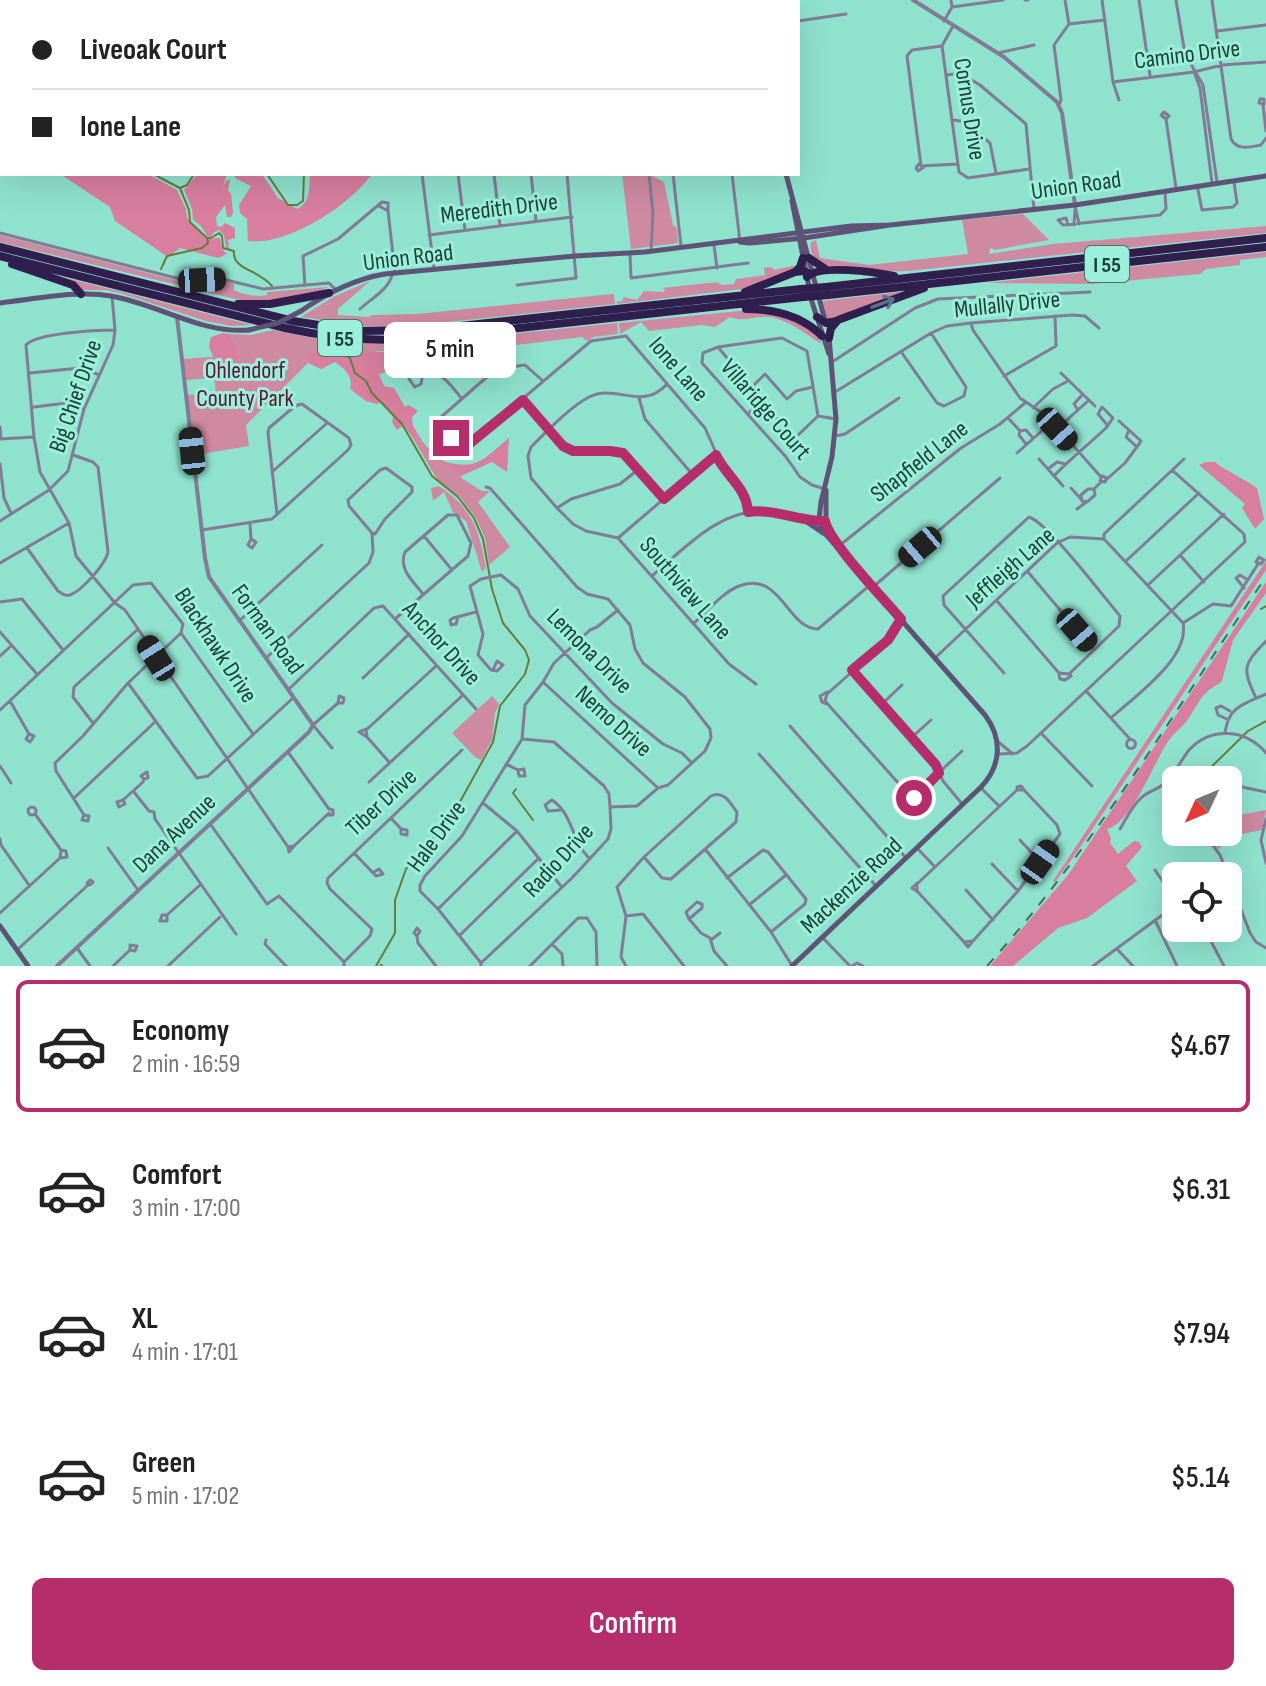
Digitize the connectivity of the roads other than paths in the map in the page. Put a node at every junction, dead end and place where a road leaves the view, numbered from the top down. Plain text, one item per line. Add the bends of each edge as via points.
1 (913, 0) edge
2 (951, 0) edge
3 (1003, 0) edge
4 (1065, 0) edge
5 (1102, 0) edge
6 (1139, 0) edge
7 (1176, 0) edge
8 (1212, 0) edge
9 (989, 1) edge
10 (952, 7) junction
11 (846, 14) dead end
12 (1105, 20) junction
13 (800, 21) edge
14 (944, 21) junction
15 (1069, 24) junction
16 (1266, 25) edge
17 (953, 26) junction
18 (1217, 31) junction
19 (1034, 45) dead end
20 (942, 46) junction
21 (998, 53) junction
22 (1266, 62) edge
23 (1222, 65) junction
24 (1194, 72) junction
25 (947, 75) junction
26 (1150, 77) junction
27 (1113, 82) junction
28 (1119, 100) dead end
29 (1059, 105) junction
30 (1263, 105) dead end
31 (1166, 119) dead end
32 (953, 120) junction
33 (1266, 131) edge
34 (1266, 138) edge
35 (958, 164) junction
36 (1029, 169) junction
37 (996, 174) junction
38 (422, 176) edge
39 (458, 176) edge
40 (494, 176) edge
41 (531, 176) edge
42 (567, 176) edge
43 (649, 176) edge
44 (673, 176) edge
45 (732, 176) edge
46 (786, 176) edge
47 (1266, 176) edge
48 (1234, 180) junction
49 (1214, 182) junction
50 (1197, 185) junction
51 (1176, 188) junction
52 (1165, 190) junction
53 (1075, 207) junction
54 (1034, 209) junction
55 (573, 217) junction
56 (536, 221) junction
57 (1077, 224) junction
58 (890, 225) junction
59 (1068, 225) dead end
60 (500, 226) junction
61 (465, 230) junction
62 (0, 233) edge
63 (429, 235) junction
64 (800, 235) junction
65 (815, 236) junction
66 (1266, 238) edge
67 (740, 242) junction
68 (714, 245) junction
69 (0, 247) edge
70 (1266, 247) edge
71 (682, 248) junction
72 (651, 251) junction
73 (630, 253) junction
74 (806, 255) junction
75 (575, 256) junction
76 (0, 258) edge
77 (748, 263) dead end
78 (717, 268) junction
79 (827, 270) junction
80 (434, 271) junction
81 (795, 272) junction
82 (394, 273) junction
83 (810, 274) junction
84 (906, 278) junction
85 (948, 281) junction
86 (517, 285) dead end
87 (305, 286) junction
88 (827, 291) junction
89 (332, 292) junction
90 (1090, 292) dead end
91 (802, 293) junction
92 (81, 294) junction
93 (112, 296) junction
94 (730, 297) junction
95 (0, 303) edge
96 (225, 304) junction
97 (722, 307) junction
98 (360, 309) dead end
99 (1055, 316) junction
100 (177, 317) junction
101 (838, 320) junction
102 (821, 321) junction
103 (806, 323) junction
104 (971, 323) junction
105 (1099, 328) dead end
106 (115, 330) junction
107 (931, 333) junction
108 (826, 337) junction
109 (718, 347) junction
110 (902, 353) junction
111 (831, 363) junction
112 (423, 372) dead end
113 (30, 373) junction
114 (1061, 373) dead end
115 (98, 375) junction
116 (1004, 376) junction
117 (543, 381) junction
118 (1069, 381) junction
119 (667, 384) junction
120 (813, 387) junction
121 (751, 388) junction
122 (835, 392) junction
123 (1082, 395) junction
124 (639, 398) junction
125 (899, 398) dead end
126 (462, 399) junction
127 (523, 400) junction
128 (1089, 400) junction
129 (761, 401) junction
130 (1025, 403) junction
131 (1095, 406) dead end
132 (34, 407) junction
133 (1033, 408) junction
134 (84, 409) junction
135 (1078, 410) junction
136 (748, 414) junction
137 (818, 416) junction
138 (1008, 418) junction
139 (836, 419) junction
140 (1119, 421) dead end
141 (327, 423) junction
142 (1108, 426) junction
143 (0, 427) edge
144 (1045, 428) dead end
145 (549, 429) junction
146 (1057, 429) junction
147 (1129, 430) junction
148 (1020, 431) junction
149 (835, 436) junction
150 (34, 437) junction
151 (1033, 438) junction
152 (1, 439) edge
153 (1026, 444) junction
154 (1137, 447) junction
155 (1017, 453) dead end
156 (1079, 453) junction
157 (73, 455) junction
158 (716, 455) junction
159 (1039, 459) dead end
160 (1184, 459) dead end
161 (0, 464) edge
162 (1065, 464) junction
163 (639, 469) junction
164 (1048, 469) junction
165 (1172, 470) junction
166 (272, 472) junction
167 (692, 474) junction
168 (1054, 476) junction
169 (1000, 478) dead end
170 (1101, 479) junction
171 (1063, 486) dead end
172 (486, 487) dead end
173 (1071, 488) dead end
174 (826, 489) junction
175 (1094, 489) junction
176 (49, 490) junction
177 (1199, 493) junction
178 (664, 499) junction
179 (1083, 501) junction
180 (557, 508) junction
181 (1077, 509) dead end
182 (748, 512) junction
183 (11, 513) junction
184 (819, 513) junction
185 (277, 514) junction
186 (1224, 514) junction
187 (801, 518) junction
188 (811, 520) junction
189 (0, 521) edge
190 (822, 521) junction
191 (69, 523) junction
192 (250, 524) junction
193 (202, 530) junction
194 (372, 533) junction
195 (824, 533) junction
196 (424, 536) junction
197 (618, 538) junction
198 (251, 539) dead end
199 (1104, 539) junction
200 (1057, 543) junction
201 (322, 545) dead end
202 (838, 547) junction
203 (27, 548) junction
204 (1180, 555) junction
205 (1126, 561) junction
206 (0, 563) edge
207 (1258, 564) dead end
208 (452, 570) junction
209 (1028, 572) junction
210 (94, 574) junction
211 (652, 576) junction
212 (1249, 581) junction
213 (1204, 582) junction
214 (1148, 585) junction
215 (872, 586) junction
216 (1244, 588) junction
217 (423, 594) junction
218 (997, 601) junction
219 (0, 602) edge
220 (115, 603) junction
221 (618, 610) junction
222 (476, 612) junction
223 (1173, 612) junction
224 (458, 617) dead end
225 (395, 619) junction
226 (901, 619) junction
227 (239, 621) junction
228 (694, 623) junction
229 (1183, 623) junction
230 (138, 629) junction
231 (967, 629) junction
232 (0, 632) edge
233 (181, 633) junction
234 (409, 634) junction
235 (1266, 639) edge
236 (11, 646) junction
237 (1094, 649) junction
238 (63, 650) junction
239 (566, 651) junction
240 (0, 656) edge
241 (156, 658) junction
242 (266, 658) junction
243 (935, 658) junction
244 (437, 665) junction
245 (493, 670) dead end
246 (852, 670) junction
247 (1004, 673) dead end
248 (1059, 673) junction
249 (1070, 673) junction
250 (37, 674) junction
251 (363, 678) dead end
252 (543, 682) junction
253 (128, 683) junction
254 (756, 684) dead end
255 (902, 685) dead end
256 (289, 689) junction
257 (1087, 692) junction
258 (1266, 694) edge
259 (463, 695) junction
260 (295, 696) junction
261 (1256, 698) junction
262 (10, 701) junction
263 (338, 703) dead end
264 (882, 704) junction
265 (476, 709) dead end
266 (0, 710) edge
267 (1231, 712) junction
268 (1111, 718) junction
269 (1227, 719) junction
270 (931, 720) dead end
271 (155, 722) junction
272 (93, 723) junction
273 (313, 725) junction
274 (790, 726) dead end
275 (1225, 732) junction
276 (29, 734) dead end
277 (253, 734) junction
278 (1042, 734) junction
279 (912, 737) junction
280 (522, 739) junction
281 (1130, 739) dead end
282 (997, 741) junction
283 (332, 748) dead end
284 (462, 750) dead end
285 (962, 751) dead end
286 (1266, 751) edge
287 (288, 752) junction
288 (759, 754) dead end
289 (998, 754) junction
290 (1013, 754) junction
291 (227, 758) junction
292 (389, 762) junction
293 (692, 763) junction
294 (506, 764) junction
295 (0, 766) edge
296 (518, 770) dead end
297 (939, 773) junction
298 (144, 779) dead end
299 (369, 782) dead end
300 (11, 783) dead end
301 (1092, 786) dead end
302 (981, 787) junction
303 (1242, 787) edge
304 (658, 788) junction
305 (248, 789) junction
306 (134, 792) junction
307 (1266, 792) edge
308 (74, 798) junction
309 (123, 800) dead end
310 (483, 803) junction
311 (963, 805) junction
312 (999, 806) junction
313 (610, 807) junction
314 (561, 810) dead end
315 (35, 814) dead end
316 (84, 815) dead end
317 (391, 818) junction
318 (1266, 819) edge
319 (210, 823) junction
320 (401, 829) dead end
321 (1120, 829) dead end
322 (517, 831) junction
323 (0, 839) edge
324 (1020, 840) dead end
325 (0, 845) edge
326 (1213, 846) edge
327 (108, 848) dead end
328 (917, 848) junction
329 (705, 849) junction
330 (179, 853) junction
331 (354, 853) junction
332 (644, 857) junction
333 (539, 858) junction
334 (589, 858) junction
335 (906, 858) junction
336 (1040, 862) junction
337 (1266, 863) edge
338 (992, 864) dead end
339 (935, 867) junction
340 (1155, 870) dead end
341 (374, 872) dead end
342 (787, 875) junction
343 (727, 878) junction
344 (1162, 881) edge
345 (29, 885) junction
346 (88, 885) dead end
347 (200, 885) junction
348 (561, 886) junction
349 (876, 886) junction
350 (966, 890) dead end
351 (138, 891) junction
352 (1018, 891) junction
353 (749, 905) junction
354 (438, 909) junction
355 (0, 913) edge
356 (1162, 914) edge
357 (167, 915) dead end
358 (222, 915) junction
359 (626, 916) junction
360 (689, 919) dead end
361 (993, 920) junction
362 (1155, 920) junction
363 (0, 926) edge
364 (771, 932) junction
365 (720, 933) dead end
366 (236, 934) dead end
367 (460, 935) junction
368 (417, 936) dead end
369 (3, 937) edge
370 (822, 937) junction
371 (266, 940) dead end
372 (711, 940) junction
373 (1211, 942) edge
374 (552, 944) junction
375 (77, 948) junction
376 (1266, 948) edge
377 (1117, 949) junction
378 (17, 950) junction
379 (130, 950) dead end
380 (344, 964) edge
381 (481, 964) edge
382 (28, 966) edge
383 (57, 966) edge
384 (90, 966) edge
385 (113, 966) edge
386 (168, 966) edge
387 (286, 966) edge
388 (436, 966) edge
389 (530, 966) edge
390 (563, 966) edge
391 (597, 966) edge
392 (626, 966) edge
393 (684, 966) edge
394 (727, 966) edge
395 (792, 966) edge
396 (851, 966) edge
397 (863, 966) edge
398 (1093, 966) edge
399 (1133, 966) edge
400 (1177, 966) edge
401 (1224, 966) edge

1 - 14 street
2 - 10 street
3 - 9 street
4 - 15 street
5 - 12 street
6 - 26 street
7 - 24 street via 1185,54
8 - 18 street
9 - 10 street
10 - 14 street
11 - 13 street
12 - 15 street
12 - 27 street
14 - 17 street
15 - 29 street via 1054,45
16 - 18 street
17 - 20 street
17 - 21 street
18 - 23 street
19 - 21 street
20 - 25 street, Cornus Drive
20 - 35 street via 908,53 922,166
21 - 29 street
22 - 23 street, Camino Drive
23 - 24 street, Camino Drive
23 - 34 street via 1234,145 1261,145
24 - 26 street, Camino Drive
24 - 49 street
25 - 32 street, Cornus Drive
25 - 36 street via 960,73 980,85 1024,122
26 - 27 street, Camino Drive
27 - 28 street
29 - 53 street
30 - 33 street
31 - 51 street
32 - 35 street, Cornus Drive
32 - 37 street via 966,122 990,143
35 - 37 street, Cornus Drive via 964,177
36 - 37 street
36 - 54 street
38 - 63 street
39 - 61 street
40 - 60 street
41 - 56 street
42 - 55 street
43 - 72 street
44 - 71 street
45 - 67 street
46 - 64 main road
47 - 48 main road, Union Road
48 - 49 main road, Union Road
48 - 50 street via 1233,207 1202,210
49 - 50 main road, Union Road
50 - 51 main road, Union Road
51 - 52 main road, Union Road
52 - 53 main road, Union Road
52 - 57 street via 1166,209 1160,215
53 - 54 main road, Union Road
53 - 57 street
54 - 58 main road, Union Road
55 - 56 street, Meredith Drive
55 - 75 street
56 - 60 street, Meredith Drive
57 - 59 street
58 - 64 main road, Union Road
58 - 65 main road, Union Road
60 - 61 street, Meredith Drive
61 - 63 street, Meredith Drive
62 - 87 street via 184,280 222,279 263,289
63 - 80 street
64 - 65 main road, Union Road
64 - 67 main road, Union Road
64 - 74 main road
64 - 74 main road
65 - 74 main road
66 - 84 highway, I 55
67 - 68 main road, Union Road
68 - 71 main road, Union Road
68 - 78 street
69 - 96 highway, I 55
70 - 85 highway, I 55
71 - 72 main road, Union Road
72 - 73 main road, Union Road
73 - 75 main road, Union Road
73 - 78 street via 631,278
74 - 79 highway
74 - 81 highway
74 - 83 main road
75 - 80 main road, Union Road
75 - 86 street via 575,278
76 - 92 highway via 73,285
76 - 97 highway, I 55 via 285,328 352,339 420,339
77 - 78 street
79 - 83 highway
79 - 84 highway
80 - 82 main road, Union Road
81 - 83 highway
81 - 94 highway
82 - 87 street via 388,211 379,206 338,239 303,256
82 - 89 main road, Union Road via 370,276
82 - 98 street
83 - 102 main road
84 - 88 highway, I 55
85 - 88 highway, I 55
101 -> 85 highway
87 - 89 street via 329,283
88 - 91 highway, I 55, bridge
89 - 96 highway via 270,304
89 - 100 main road, Union Road, bridge via 278,323 249,330 214,328
90 - 111 street via 938,299 915,308
91 - 94 highway, I 55
91 - 97 highway, I 55
92 - 93 main road, Union Road
92 - 95 main road, Union Road
93 - 100 main road, Union Road
93 - 106 street, Big Chief Drive
94 - 96 highway, I 55 via 390,332 323,327
97 - 103 highway via 773,311
99 - 104 street, Mullally Drive
99 - 105 street, Mullally Drive via 1082,315
99 - 116 street via 1056,346
100 - 193 street, Forman Road
101 - 102 highway
101 - 108 highway
102 - 103 highway
102 - 108 main road
103 - 108 highway
104 - 107 street, Mullally Drive
104 - 116 street
106 - 113 street via 28,342
106 - 115 street, Big Chief Drive
107 - 110 street, Mullally Drive
107 - 110 street via 966,387 964,396 940,406
108 - 111 main road
109 - 120 street via 782,338 807,351
109 - 121 street
109 - 136 street, Villaridge Court via 703,353 702,363
110 - 122 street, Mullally Drive
111 - 122 main road
112 - 126 street via 439,374
113 - 115 street via 80,368
113 - 132 street
114 - 118 street
115 - 134 street, Big Chief Drive
116 - 130 street
117 - 119 street, Ione Lane via 594,339 624,335
117 - 126 street via 530,368 513,365 496,369
117 - 127 street, Ione Lane
118 - 123 street
118 - 133 street
119 - 124 street
119 - 158 street, Ione Lane via 705,428
120 - 121 street via 787,399 765,374
120 - 137 street
121 - 129 street
122 - 139 main road
123 - 128 street
123 - 135 street via 1074,404
124 - 145 street via 604,393 589,397
124 - 167 street via 645,419
125 - 149 street
126 - 127 street, Ione Lane via 440,418 440,430 464,446
127 - 145 street
128 - 131 street
128 - 135 street
129 - 136 street
129 - 137 street via 795,438
130 - 133 street
130 - 138 street, Shapfield Lane
132 - 134 street via 67,403
132 - 150 street
133 - 146 street
134 - 157 street, Big Chief Drive
135 - 146 street
136 - 174 street, Villaridge Court via 800,477
137 - 139 street
138 - 148 street
138 - 202 street, Shapfield Lane via 961,448
139 - 149 main road
140 - 147 street
141 - 166 street
141 - 166 street via 302,404 269,428
141 - 185 street via 351,445
142 - 142 street via 1113,418 1102,407 1098,414
142 - 156 street
143 - 152 street
144 - 151 street
145 - 163 street via 573,451 623,453
145 - 180 street, Southview Lane via 528,456 531,478
146 - 156 street
147 - 154 street via 1126,437
147 - 154 street via 1140,439
148 - 151 street
148 - 153 street
149 - 174 main road
150 - 152 street
150 - 176 street
151 - 153 street
153 - 155 street
154 - 170 street via 1105,482
156 - 162 street
156 - 170 street
157 - 176 street, Big Chief Drive via 68,471
157 - 210 street via 98,467 108,552
158 - 167 street
158 - 182 street, Ione Lane via 745,494
159 - 164 street
160 - 165 street
161 - 183 street
162 - 164 street via 1057,462
162 - 168 street
163 - 178 street
163 - 180 street via 620,484
164 - 168 street
165 - 177 street
165 - 199 street
166 - 185 street
167 - 178 street
168 - 171 street
169 - 215 street
170 - 175 street
172 - 221 street via 577,587 608,599
173 - 179 street
174 - 184 main road
174 - 190 main road
175 - 179 street via 1088,489
175 - 179 street via 1095,495
176 - 183 street, Big Chief Drive
176 - 191 street
177 - 186 street
177 - 205 street
178 - 197 street
179 - 181 street
180 - 197 street, Southview Lane via 586,531
182 - 187 street
182 - 211 street via 719,522
183 - 189 street, Big Chief Drive
184 - 188 main road
184 - 190 main road
185 - 192 street
186 - 204 street
186 - 213 street via 1245,542
187 - 188 street
187 - 195 main road
188 - 190 street
190 - 195 main road
190 - 202 main road
191 - 203 street
191 - 210 street via 73,549
192 - 193 street
192 - 198 street
193 - 227 street, Forman Road via 212,583
194 - 194 street via 410,497 412,487 386,468 348,500
194 - 242 street via 369,563
195 - 202 main road
196 - 208 street
196 - 208 street via 452,514 461,520 471,543 468,556
196 - 217 street via 402,559
197 - 211 street, Southview Lane
199 - 200 street, Jeffleigh Lane via 1070,537
199 - 205 street
200 - 209 street, Jeffleigh Lane
200 - 231 street via 1029,517 943,596 944,605
200 - 237 street via 1120,616 1119,626
201 - 227 street
202 - 215 main road
203 - 206 street
203 - 210 street via 61,593 73,593
204 - 213 street
204 - 214 street
205 - 214 street
207 - 212 street
208 - 217 street
209 - 218 street, Jeffleigh Lane
209 - 237 street
210 - 220 street
211 - 228 street, Southview Lane
212 - 216 street
212 - 216 street via 1236,578
213 - 223 street
214 - 223 street
215 - 226 main road
215 - 228 street via 818,629 805,627 773,591 755,585 734,589
216 - 229 street via 1231,606 1213,604
217 - 225 street
218 - 231 street, Jeffleigh Lane
218 - 248 street
219 - 238 street via 22,599
220 - 230 street
220 - 233 street, Blackhawk Drive via 133,585 155,585 183,624
220 - 238 street
221 - 239 street, Hale Drive
221 - 293 street, Radio Drive via 630,625 643,663 677,689 710,729 710,745
222 - 224 street
222 - 239 street, Lemona Drive via 470,586 504,575 518,589 530,616
222 - 245 street via 483,634 478,655
223 - 229 street
223 - 257 street
225 - 234 street, Anchor Drive
225 - 256 street, Anchor Drive via 378,606
226 - 243 main road
226 - 246 street via 888,640
227 - 242 street, Forman Road
228 - 254 street, Southview Lane via 729,664
229 - 268 street via 1185,638 1168,665
230 - 241 street
230 - 272 street via 74,687 73,697
231 - 243 street, Jeffleigh Lane
231 - 247 street
232 - 236 street
233 - 241 street
233 - 277 street, Blackhawk Drive
234 - 244 street, Anchor Drive
234 - 251 street
235 - 261 street via 1245,668
236 - 240 street
236 - 250 street
237 - 249 street
238 - 250 street
239 - 252 street, Hale Drive
239 - 293 street, Lemona Drive via 612,703
241 - 253 street
241 - 291 street
242 - 256 street, Forman Road
243 - 282 main road via 988,719
244 - 259 street, Anchor Drive
244 - 292 street via 366,733
246 - 264 street
246 - 297 street via 826,701 909,799
248 - 249 street
248 - 249 street via 1065,680
250 - 262 street
252 - 280 street, Hale Drive via 525,705
252 - 304 street, Nemo Drive
253 - 271 street
253 - 272 street
255 - 264 street
256 - 260 street, Forman Road
257 - 268 street
257 - 278 street
258 - 261 street
259 - 265 street, Anchor Drive
259 - 292 street
260 - 273 street, Forman Road
260 - 277 street
261 - 267 street
262 - 266 street
262 - 276 street
263 - 273 street
264 - 279 street
267 - 269 street
267 - 269 street via 1216,708
268 - 281 street
269 - 275 street
270 - 279 street
271 - 291 street via 197,778 208,776
271 - 308 street
272 - 308 street via 55,763
273 - 283 street
273 - 287 street, Dana Avenue
274 - 335 street
275 - 286 street
275 - 321 street via 1190,749 1167,782 1141,797
277 - 291 street
278 - 290 street
278 - 301 street
279 - 297 street
280 - 294 street, Hale Drive
280 - 313 street via 554,742 604,786
282 - 289 main road
282 - 290 street
284 - 317 street, Tiber Drive
285 - 297 street
287 - 305 street, Dana Avenue
287 - 305 street via 329,809 328,815 288,847
288 - 349 street
289 - 290 street
289 - 302 main road, Mackenzie Road
291 - 305 street
292 - 299 street
293 - 304 street, Radio Drive
294 - 296 street
294 - 310 street, Hale Drive
295 - 300 street
297 - 311 street
298 - 306 street
302 - 311 main road, Mackenzie Road
302 - 312 street
303 - 307 street
304 - 313 street, Radio Drive via 637,806
305 - 319 street, Dana Avenue
306 - 309 street
306 - 330 street via 154,812
308 - 316 street
310 - 322 street
310 - 354 street, Hale Drive via 420,885
311 - 328 main road, Mackenzie Road
312 - 336 street via 1020,790 1057,826 1060,834
312 - 339 street
313 - 334 street, Radio Drive via 608,839
314 - 334 street via 548,811 545,805 552,800 559,806
315 - 345 street via 61,850 60,858
317 - 320 street
317 - 331 street, Tiber Drive
318 - 337 street via 1261,840
319 - 330 street, Dana Avenue
319 - 380 street via 267,904 279,896
322 - 333 street
322 - 354 street
323 - 325 street
324 - 336 street
325 - 345 street
326 - 376 street via 1250,933
327 - 351 street
328 - 335 main road, Mackenzie Road
328 - 339 street
329 - 332 street via 671,879 662,878
329 - 332 street via 736,822 737,812 719,794
329 - 343 street
330 - 347 street
330 - 351 street, Dana Avenue
331 - 341 street
331 - 380 street, Tiber Drive via 327,883 370,927 370,936
332 - 359 street via 617,887
333 - 348 street
333 - 367 street
334 - 348 street, Radio Drive
335 - 349 main road, Mackenzie Road
336 - 352 street
338 - 352 street
339 - 361 street via 917,883 918,892 968,942
340 - 344 street
342 - 343 street via 763,850
342 - 353 street
342 - 364 street via 805,904
343 - 353 street
345 - 355 street
346 - 378 street
347 - 357 street
347 - 358 street
348 - 381 street, Radio Drive
349 - 370 main road, Mackenzie Road
350 - 361 street
351 - 375 street, Dana Avenue
352 - 361 street
353 - 364 street
354 - 367 street, Hale Drive
356 - 362 street
358 - 366 street
358 - 386 street
359 - 392 street via 621,957
359 - 393 street via 643,914
360 - 372 street
362 - 377 street
362 - 400 street
363 - 369 main road
364 - 395 street
365 - 372 street
367 - 381 street, Hale Drive
368 - 388 street
369 - 378 main road
370 - 395 main road, Mackenzie Road
370 - 396 street
371 - 387 street
372 - 394 street
373 - 401 street
374 - 389 street
374 - 390 street via 562,954
374 - 391 street via 578,918 587,918 596,932
375 - 383 street, Dana Avenue
375 - 384 street
377 - 398 street
377 - 399 street
378 - 382 main road
379 - 385 street
396 - 397 street

